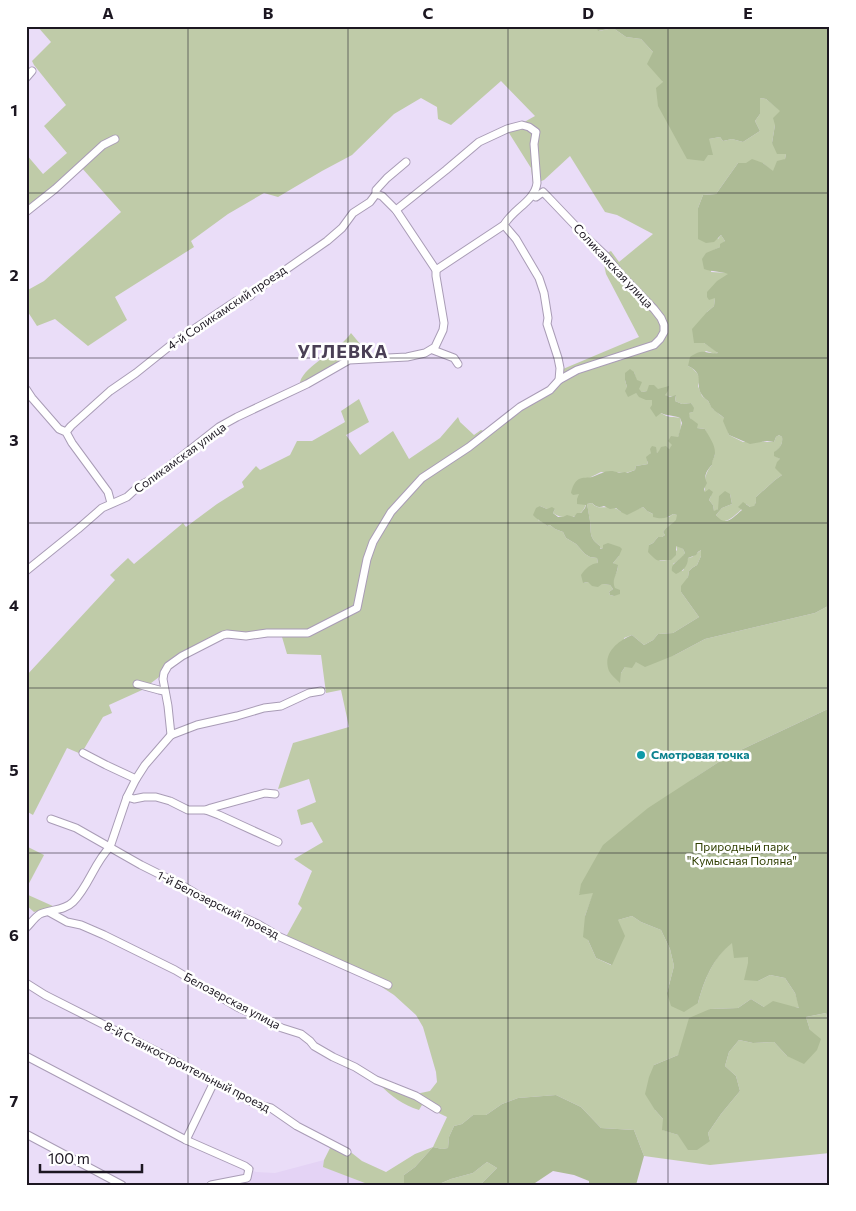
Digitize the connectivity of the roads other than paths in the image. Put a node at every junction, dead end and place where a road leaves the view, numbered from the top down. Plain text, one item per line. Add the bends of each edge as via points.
1 (32, 71) dead end
2 (26, 78) edge
3 (115, 139) dead end
4 (406, 162) dead end
5 (376, 194) junction
6 (533, 195) junction
7 (396, 210) junction
8 (26, 212) edge
9 (504, 225) junction
10 (436, 270) junction
11 (433, 350) junction
12 (458, 364) dead end
13 (559, 380) junction
14 (26, 389) edge
15 (32, 398) junction
16 (26, 404) edge
17 (66, 432) junction
18 (112, 503) junction
19 (26, 571) edge
20 (137, 684) dead end
21 (164, 691) junction
22 (320, 691) dead end
23 (171, 735) junction
24 (83, 753) dead end
25 (136, 778) junction
26 (275, 794) dead end
27 (128, 797) junction
28 (206, 810) junction
29 (51, 819) dead end
30 (278, 842) dead end
31 (110, 847) junction
32 (48, 912) junction
33 (26, 928) edge
34 (26, 983) edge
35 (388, 984) dead end
36 (26, 1056) edge
37 (214, 1082) junction
38 (437, 1109) dead end
39 (26, 1134) edge
40 (186, 1140) junction
41 (347, 1152) dead end
42 (120, 1184) edge
43 (211, 1185) edge

1 - 2 street
3 - 8 street via 103,145
4 - 5 street, 4-й Соликамский проезд via 376,190
5 - 7 street
5 - 17 street, 4-й Соликамский проезд via 327,241 250,296 236,301 176,341 110,391
6 - 7 street via 537,182 536,132 522,125 479,142
6 - 9 street
6 - 13 street, Соликамская улица via 536,197 543,192 606,256 654,309 664,325 664,332 654,345 577,370
7 - 10 street
9 - 10 street
9 - 13 street via 516,239 541,286 547,324 560,368
10 - 11 street via 444,323
11 - 12 street via 454,358
11 - 18 street, Соликамская улица via 407,357 350,360 219,427 128,497
13 - 21 street, Соликамская улица via 550,390 520,407 422,478 391,512 367,559 358,608 308,633 227,634 168,666 163,679
14 - 15 street
15 - 16 street
15 - 17 street via 59,429
17 - 18 street via 108,492
18 - 19 street, Соликамская улица
20 - 21 street
21 - 23 street
22 - 23 street via 281,706 197,725
23 - 25 street
24 - 25 street
25 - 27 street
26 - 28 street via 265,793
27 - 28 street via 156,797 188,810
27 - 31 street
28 - 30 street
29 - 31 street, 1-й Белозерский проезд via 76,828
31 - 32 street via 73,902
31 - 35 street, 1-й Белозерский проезд via 280,937
32 - 33 street via 36,916
32 - 38 street, Белозерская улица via 175,970 237,1007 301,1034 334,1058
34 - 37 street, 8-й Станкостроительный проезд
36 - 40 street
37 - 40 street
37 - 41 street, 8-й Станкостроительный проезд via 258,1105 271,1108 297,1126
39 - 42 street
40 - 43 street via 249,1169 247,1178

